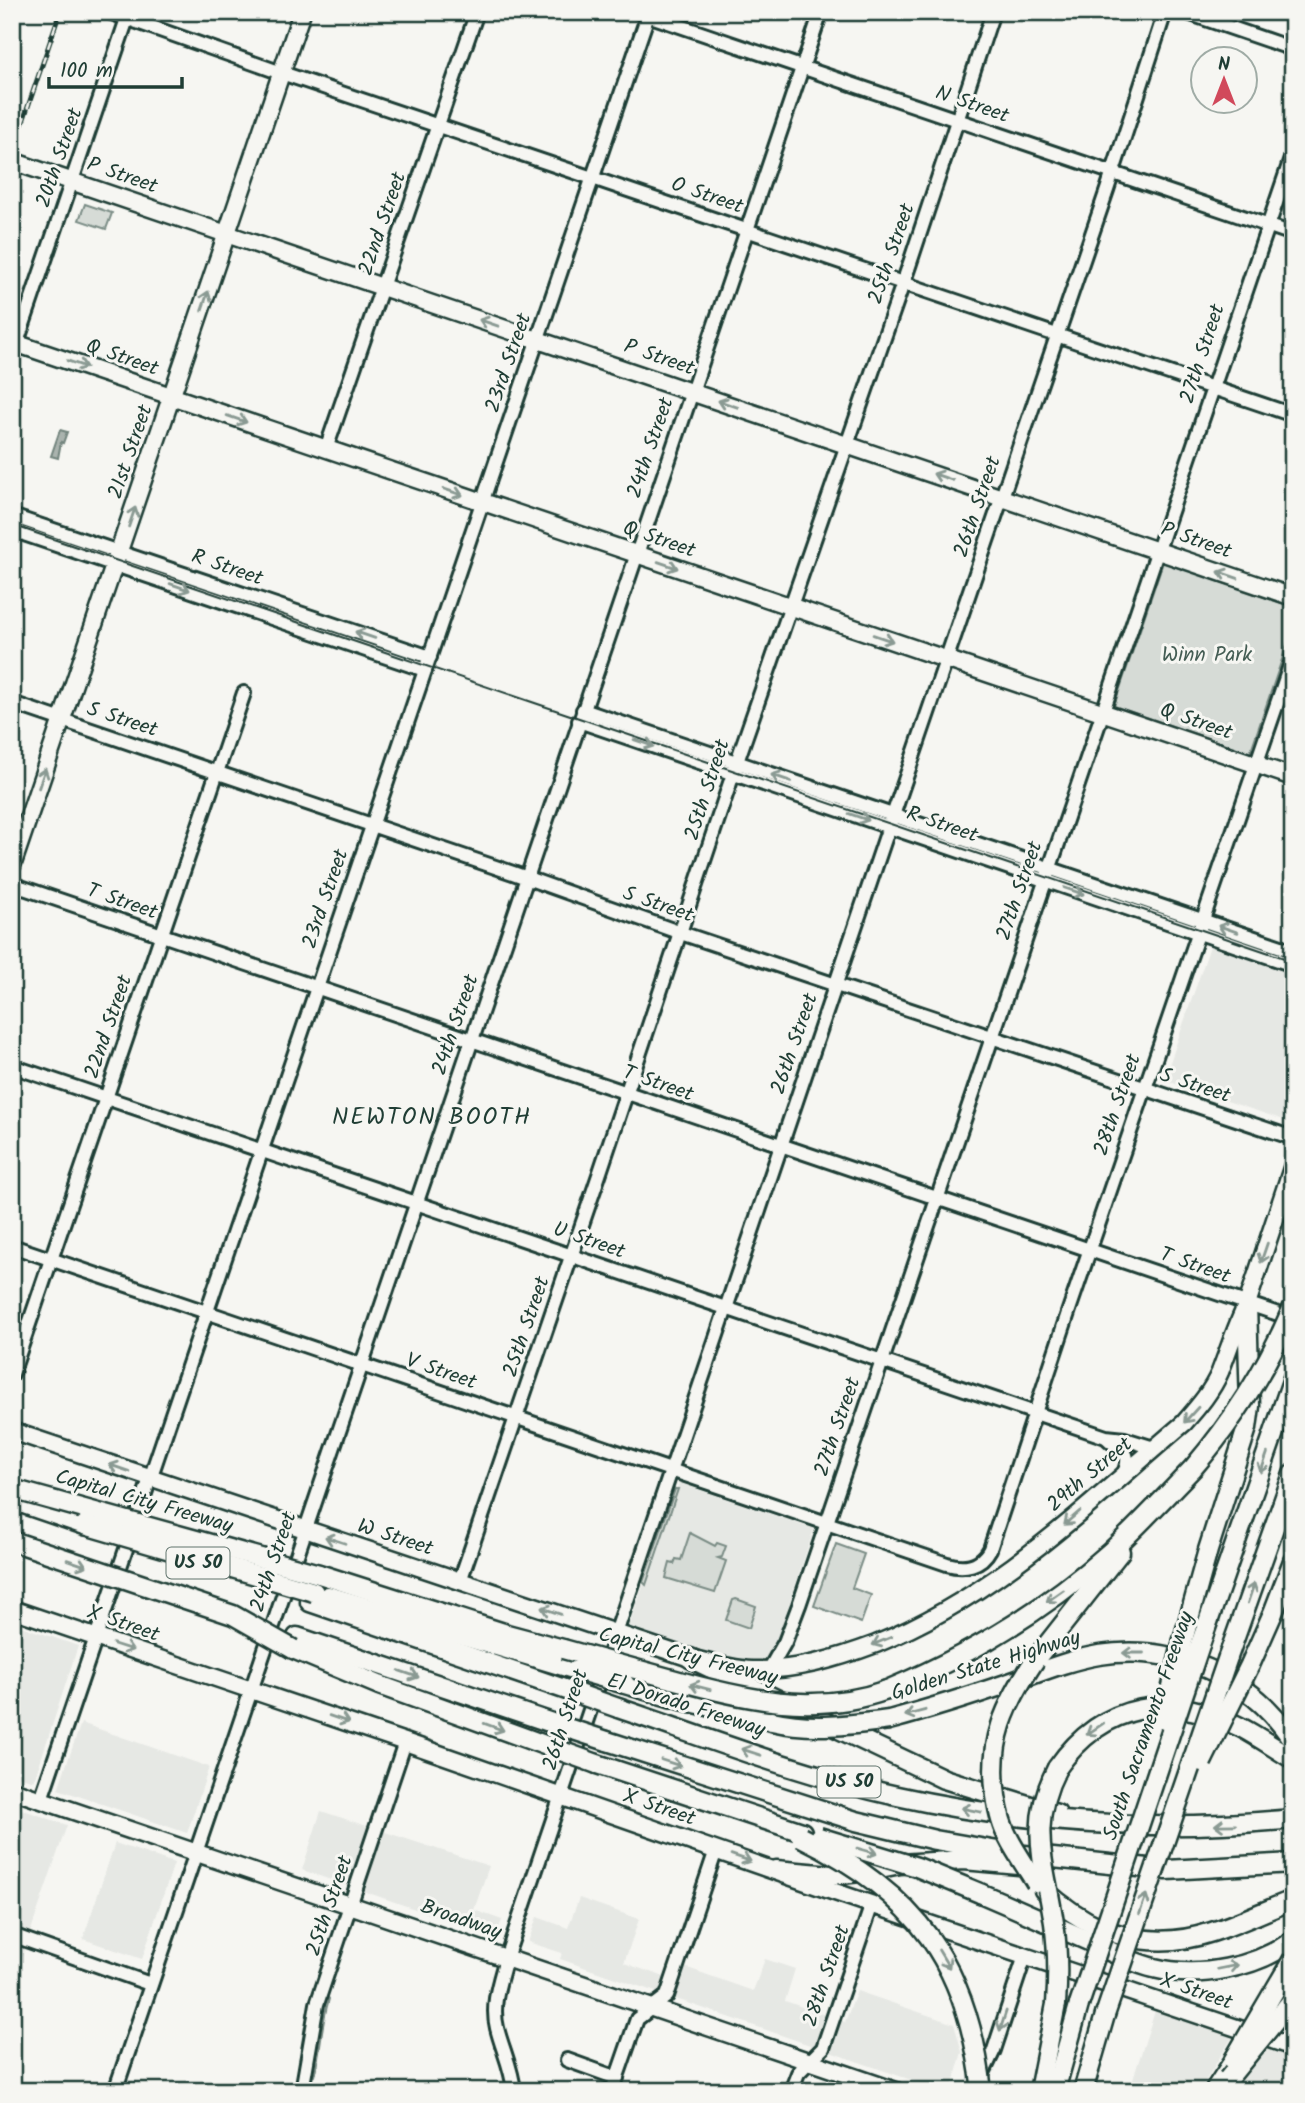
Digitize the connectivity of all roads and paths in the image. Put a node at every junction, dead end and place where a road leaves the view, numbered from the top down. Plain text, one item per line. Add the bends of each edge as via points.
1 (109, 12) edge
2 (302, 12) edge
3 (477, 12) edge
4 (821, 12) edge
5 (993, 12) edge
6 (1165, 12) edge
7 (1185, 12) edge
8 (645, 13) edge
9 (128, 16) edge
10 (1293, 49) edge
11 (802, 68) junction
12 (281, 72) junction
13 (957, 120) junction
14 (438, 124) junction
15 (1293, 153) edge
16 (12, 161) edge
17 (1111, 173) junction
18 (594, 177) junction
19 (72, 181) junction
20 (1267, 226) junction
21 (747, 230) junction
22 (228, 234) junction
23 (1293, 234) edge
24 (902, 284) junction
25 (382, 286) junction
26 (1057, 335) junction
27 (537, 339) junction
28 (14, 347) edge
29 (1212, 387) junction
30 (691, 391) junction
31 (173, 397) junction
32 (1293, 415) edge
33 (846, 444) junction
34 (326, 449) junction
35 (1002, 497) junction
36 (482, 502) junction
37 (12, 516) edge
38 (12, 530) edge
39 (1156, 550) junction
40 (635, 554) junction
41 (117, 558) junction
42 (1293, 597) edge
43 (791, 606) junction
44 (1293, 657) edge
45 (946, 660) junction
46 (427, 663) junction
47 (244, 693) dead end
48 (12, 704) edge
49 (1101, 712) junction
50 (581, 716) junction
51 (62, 720) junction
52 (1256, 765) junction
53 (735, 769) junction
54 (217, 773) junction
55 (1293, 777) edge
56 (891, 821) junction
57 (371, 825) junction
58 (12, 866) edge
59 (1046, 874) junction
60 (526, 878) junction
61 (12, 884) edge
62 (1200, 927) junction
63 (681, 933) junction
64 (161, 935) junction
65 (1293, 951) edge
66 (1293, 965) edge
67 (836, 984) junction
68 (316, 988) junction
69 (991, 1037) junction
70 (471, 1041) junction
71 (12, 1066) edge
72 (1144, 1090) junction
73 (626, 1094) junction
74 (106, 1098) junction
75 (1293, 1138) edge
76 (781, 1146) junction
77 (261, 1150) junction
78 (1293, 1165) edge
79 (936, 1199) junction
80 (416, 1203) junction
81 (12, 1246) edge
82 (1090, 1251) junction
83 (572, 1256) junction
84 (51, 1259) junction
85 (1247, 1304) junction
86 (1293, 1307) edge
87 (726, 1309) junction
88 (206, 1312) junction
89 (1293, 1319) edge
90 (881, 1362) junction
91 (361, 1365) junction
92 (12, 1374) edge
93 (1293, 1378) edge
94 (1036, 1413) junction
95 (516, 1417) junction
96 (12, 1431) edge
97 (1106, 1437) junction
98 (1154, 1448) junction
99 (671, 1470) junction
100 (1124, 1474) junction
101 (1293, 1474) edge
102 (149, 1478) junction
103 (12, 1489) edge
104 (12, 1500) edge
105 (825, 1523) junction
106 (1140, 1524) junction
107 (85, 1525) joint
108 (305, 1530) junction
109 (12, 1541) edge
110 (1293, 1561) edge
111 (978, 1563) joint
112 (460, 1581) junction
113 (312, 1597) junction
114 (12, 1609) edge
115 (615, 1633) junction
116 (95, 1637) junction
117 (785, 1642) junction
118 (1192, 1642) junction
119 (295, 1643) junction
120 (690, 1658) junction
121 (805, 1666) junction
122 (769, 1670) junction
123 (251, 1689) junction
124 (1293, 1741) edge
125 (405, 1742) junction
126 (1293, 1759) edge
127 (12, 1790) edge
128 (561, 1797) junction
129 (41, 1799) junction
130 (1293, 1819) edge
131 (1087, 1824) junction
132 (1168, 1832) junction
133 (801, 1835) junction
134 (716, 1850) junction
135 (196, 1853) junction
136 (1293, 1863) edge
137 (1113, 1866) junction
138 (776, 1870) junction
139 (1293, 1900) edge
140 (872, 1904) junction
141 (351, 1905) junction
142 (12, 1936) edge
143 (1293, 1940) edge
144 (1025, 1956) junction
145 (506, 1958) junction
146 (1293, 1959) edge
147 (150, 1984) junction
148 (1293, 1999) edge
149 (653, 2007) junction
150 (1293, 2047) edge
151 (567, 2060) dead end
152 (810, 2061) junction
153 (614, 2085) edge
154 (1224, 2085) edge
155 (301, 2089) edge
156 (878, 2089) edge
157 (115, 2091) edge
158 (514, 2091) edge
159 (791, 2091) edge
160 (896, 2091) edge
161 (975, 2091) edge
162 (982, 2091) edge
163 (1039, 2091) edge
164 (1055, 2091) edge
165 (1083, 2091) edge
166 (1214, 2091) edge

1 - 9 street, O Street
2 - 12 main road, 21st Street
3 - 14 street, 22nd Street
4 - 11 street, 24th Street
5 - 13 street, 25th Street
6 - 17 street, 26th Street
7 - 10 street
8 - 11 street, N Street
8 - 18 street, 23rd Street
9 - 12 street, O Street
9 - 19 street, 20th Street
11 - 13 street, N Street
11 - 21 street, 24th Street
12 - 14 street, O Street
12 - 22 main road, 21st Street
13 - 17 street, N Street
13 - 24 street, 25th Street
14 - 18 street, O Street
14 - 25 street, 22nd Street
15 - 20 street, 27th Street
16 - 19 main road, P Street
17 - 20 street, N Street
17 - 26 street, 26th Street
18 - 21 street, O Street
18 - 27 street, 23rd Street
19 - 22 main road, P Street
19 - 28 street, 20th Street
20 - 23 street, N Street
20 - 29 street, 27th Street
21 - 24 street, O Street
21 - 30 street, 24th Street
22 - 25 main road, P Street
31 -> 22 main road, 21st Street
24 - 26 street, O Street
24 - 33 street, 25th Street
27 -> 25 main road, P Street
25 - 34 street, 22nd Street
26 - 29 street, O Street
26 - 35 street, 26th Street
27 - 30 main road, P Street
27 - 36 street, 23rd Street
28 -> 31 main road, Q Street
29 - 32 street, O Street
29 - 39 street, 27th Street
33 -> 30 main road, P Street
30 - 40 street, 24th Street
31 -> 34 main road, Q Street
41 -> 31 main road, 21st Street
35 -> 33 main road, P Street
33 - 43 street, 25th Street
34 -> 36 main road, Q Street
35 - 39 main road, P Street
35 - 45 street, 26th Street
36 - 40 main road, Q Street
36 - 46 street, 23rd Street
37 - 41 street, R Street
38 - 41 street, R Street
42 -> 39 main road, P Street
39 - 49 street, 27th Street
40 -> 43 main road, Q Street
40 - 50 street, 24th Street
41 - 46 street, R Street
41 - 51 main road, 21st Street
43 -> 45 main road, Q Street
43 - 53 street, 25th Street
44 - 52 street, 28th Street
45 - 49 main road, Q Street
45 - 56 street, 26th Street
46 - 57 street, 23rd Street
47 - 54 street, 22nd Street
48 - 51 street, S Street
49 - 52 main road, Q Street
49 - 59 street, 27th Street
50 - 53 street, R Street
50 - 60 street, 24th Street
51 - 54 street, S Street
58 -> 51 main road, 21st Street
52 - 55 main road, Q Street
52 - 62 street, 28th Street
53 - 56 street, R Street
53 - 63 street, 25th Street
54 - 57 street, S Street
54 - 64 street, 22nd Street
56 - 59 street, R Street
56 - 67 street, 26th Street
57 - 60 street, S Street
57 - 68 street, 23rd Street
59 - 62 street, R Street
59 - 69 street, 27th Street
60 - 63 street, S Street
60 - 70 street, 24th Street
61 - 64 street, T Street
65 -> 62 street, R Street
62 - 66 street, R Street
62 - 72 street, 28th Street
63 - 67 street, S Street
63 - 73 street, 25th Street
64 - 68 street, T Street
64 - 74 street, 22nd Street
67 - 69 street, S Street
67 - 76 street, 26th Street
68 - 70 street, T Street
68 - 77 street, 23rd Street
69 - 72 street, S Street
69 - 79 street, 27th Street
70 - 73 street, T Street
70 - 80 street, 24th Street
71 - 74 street, U Street
72 - 75 street, S Street
72 - 82 street, 28th Street
73 - 76 street, T Street
73 - 83 street, 25th Street
74 - 77 street, U Street
74 - 84 street, 22nd Street
76 - 79 street, T Street
76 - 87 street, 26th Street
77 - 80 street, U Street
77 - 88 street, 23rd Street
78 -> 85 main road, 29th Street
79 - 82 street, T Street
79 - 90 street, 27th Street
80 - 83 street, U Street
80 - 91 street, 24th Street
81 - 84 street, V Street
82 - 85 street, T Street
82 - 94 street, 28th Street
83 - 87 street, U Street
83 - 95 street, 25th Street
84 - 88 street, V Street
84 - 92 street, 22nd Street
85 - 89 street, T Street
85 -> 98 main road, 29th Street via 1210,1391 1184,1423
85 - 118 highway via 1247,1428 1208,1550
86 - 106 highway, Capital City Freeway, bridge via 1250,1392 1212,1446
87 - 90 street, U Street
87 - 99 street, 26th Street
88 - 91 street, V Street
88 - 102 street, 23rd Street
90 - 94 street, U Street
90 - 105 street, 27th Street
91 - 95 street, V Street
91 - 108 street, 24th Street
93 -> 118 highway, South Sacramento Freeway
94 - 97 street, U Street
94 - 111 street, 28th Street via 990,1549
95 - 99 street, V Street
95 - 112 street, 25th Street
102 -> 96 main road, W Street
97 - 98 street, U Street
97 - 100 street via 1124,1450
98 - 100 main road, 29th Street
99 - 105 street, V Street
99 - 115 street, 26th Street
100 -> 121 main road, 29th Street via 1024,1560 962,1601 894,1636
132 -> 101 highway, bridge
102 - 108 main road, W Street
102 - 116 street, 23rd Street
106 -> 103 highway, Capital City Freeway, bridge via 1064,1590 927,1674 839,1702 777,1703 728,1695 495,1630 320,1574
104 - 107 highway, Capital City Freeway / US 50
105 - 111 street, V Street via 954,1566
105 - 117 street, 27th Street
106 - 139 highway, bridge via 1035,1660 1005,1710 994,1780 1007,1836 1036,1883 1060,1905 1117,1935 1143,1940 1190,1937
107 - 113 highway, El Dorado Freeway / US 50, bridge
112 -> 108 main road, W Street
108 - 123 street, 24th Street
109 -> 119 highway, US 50, bridge via 233,1615
110 - 132 highway, bridge via 1250,1665
115 -> 112 main road, W Street
124 -> 113 highway, Golden State Highway, bridge via 1268,1710 1233,1681 1209,1668 1160,1654 1077,1659 889,1720 815,1726 669,1697
131 -> 113 highway, El Dorado Freeway / US 50, bridge via 978,1812 895,1796 802,1769
114 - 116 main road, X Street
115 - 120 main road, W Street
115 - 128 street, 26th Street
116 -> 123 main road, X Street
116 - 129 street, 23rd Street
117 - 121 street via 793,1659
117 - 122 street, 27th Street
118 - 164 highway, South Sacramento Freeway, bridge
119 -> 133 highway, bridge via 379,1685
119 -> 137 highway, US 50, bridge via 732,1783 895,1830 1016,1854
120 - 122 main road, W Street
120 - 131 highway via 944,1779
121 - 122 main road, 29th Street
123 -> 125 main road, X Street
123 - 135 street, 24th Street
125 - 128 main road, X Street
125 - 141 street, 25th Street
126 -> 163 highway, bridge via 1229,1723 1192,1709 1157,1707 1120,1714 1101,1724 1075,1745 1057,1768 1042,1803 1039,1826 1058,1948 1056,2004
127 - 129 main road, Broadway
128 - 134 main road, X Street
128 - 145 street, 26th Street
129 - 135 main road, Broadway
130 -> 131 highway, El Dorado Freeway / US 50 via 1185,1826
165 -> 132 highway, bridge
133 -> 143 highway, bridge via 886,1856 1136,1962 1173,1971 1244,1964
133 -> 162 highway, bridge via 860,1870 928,1935 951,1971 967,2010
134 -> 138 main road, X Street
134 - 149 street via 667,1996
135 - 141 main road, Broadway
135 - 147 street, 24th Street
136 - 137 highway, US 50 via 1167,1870
137 - 138 highway via 964,1860 831,1875
138 - 140 main road, X Street
140 - 144 main road, X Street
140 - 152 street, 28th Street via 823,2048
141 - 145 main road, Broadway
141 - 155 street, 25th Street via 317,2004
142 - 147 street
144 - 150 main road, X Street
144 -> 161 street via 994,2050
145 - 149 main road, Broadway
145 - 158 street, 26th Street via 497,1991 496,2027
146 - 166 highway, bridge
147 - 157 street, 24th Street
148 - 154 highway, bridge
149 - 152 main road, Broadway
149 - 153 street via 637,2019
151 - 153 street
152 - 156 main road, Broadway
152 - 159 street, 28th Street via 798,2073
156 - 160 main road, Broadway

